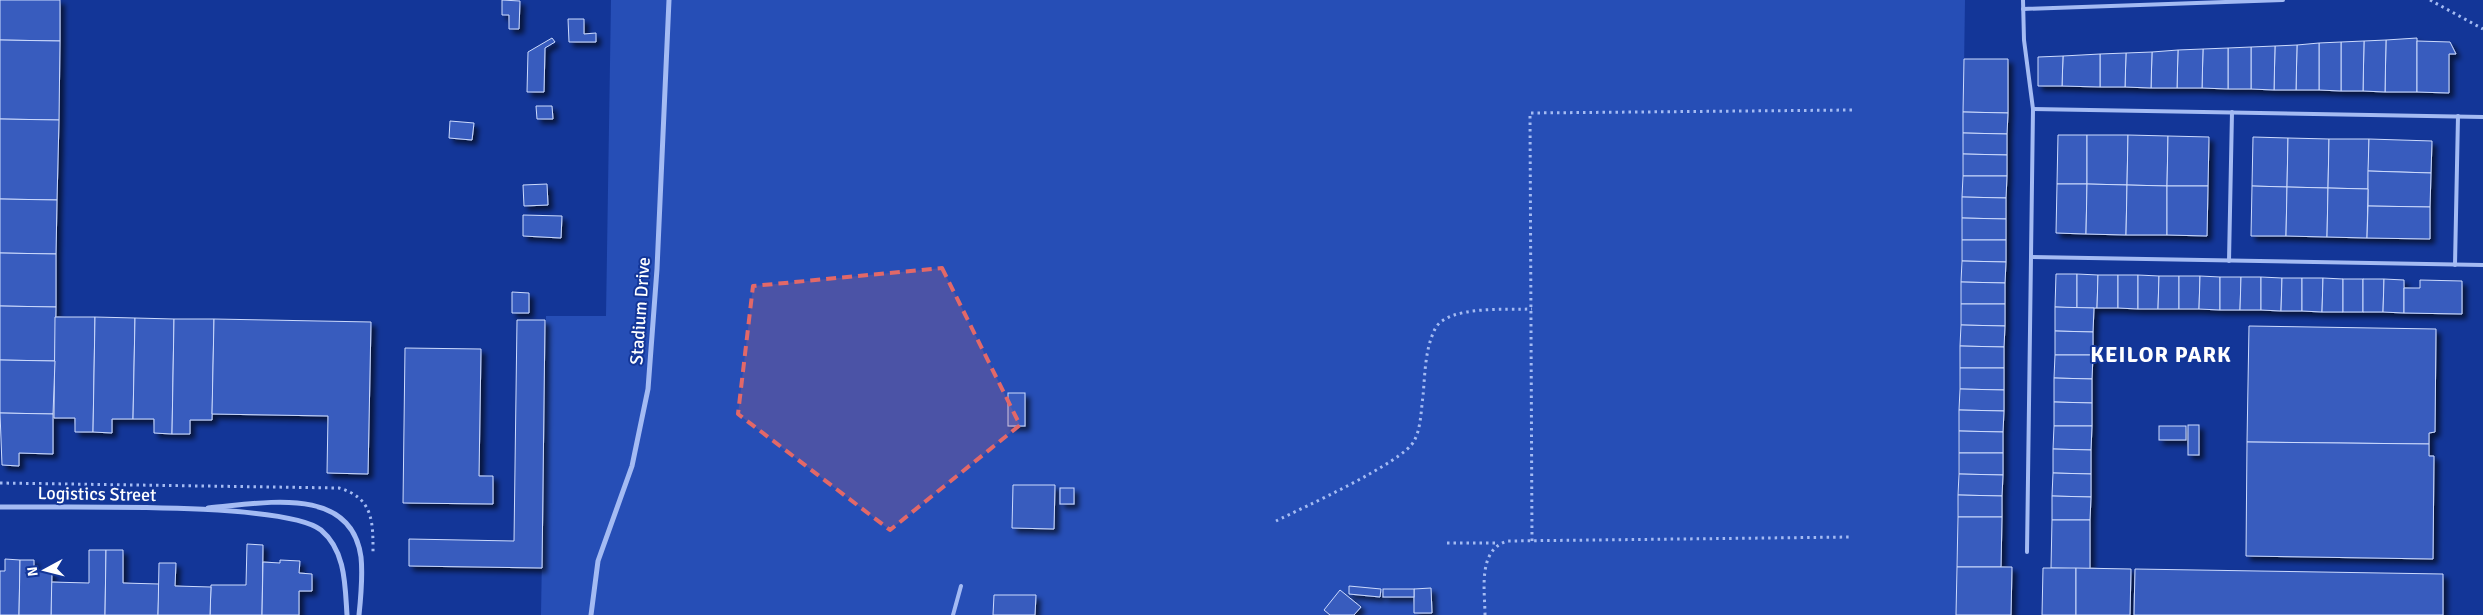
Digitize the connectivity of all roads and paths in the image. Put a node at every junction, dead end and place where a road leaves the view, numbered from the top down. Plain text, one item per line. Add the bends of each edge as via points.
1 (669, 0) edge
2 (2023, 0) edge
3 (2283, 0) edge
4 (2430, 0) edge
5 (2023, 9) junction
6 (2483, 29) edge
7 (2033, 109) junction
8 (1852, 110) dead end
9 (2232, 112) junction
10 (2458, 116) junction
11 (2483, 117) edge
12 (2031, 257) junction
13 (2229, 260) junction
14 (2455, 265) junction
15 (2483, 265) edge
16 (1532, 310) junction
17 (0, 507) edge
18 (193, 509) junction
19 (1276, 521) dead end
20 (1852, 537) dead end
21 (1532, 541) junction
22 (1447, 543) dead end
23 (1500, 543) junction
24 (2027, 552) dead end
25 (961, 586) dead end
26 (347, 615) edge
27 (359, 615) edge
28 (591, 615) edge
29 (953, 615) edge
30 (1485, 615) edge

1 - 28 street, Stadium Drive via 657,269 648,389 630,473 598,561
2 - 5 lane
3 - 5 lane
4 - 6 path
5 - 7 lane
7 - 9 lane
7 - 12 lane
8 - 16 path via 1530,113
9 - 10 lane
9 - 13 lane
10 - 11 lane
10 - 14 lane
12 - 13 lane
12 - 24 lane
13 - 14 lane
14 - 15 lane
16 - 19 path via 1486,310 1450,315 1436,328 1427,356 1414,442 1398,458
16 - 21 path
17 - 18 street, Logistics Street
18 - 26 street, Logistics Street via 286,517 320,530 336,548 341,563
18 - 27 street, Logistics Street via 297,503 328,509 338,515 350,529 361,556
20 - 21 path
21 - 23 path
22 - 23 path
23 - 30 path via 1491,552 1484,568
25 - 29 lane

